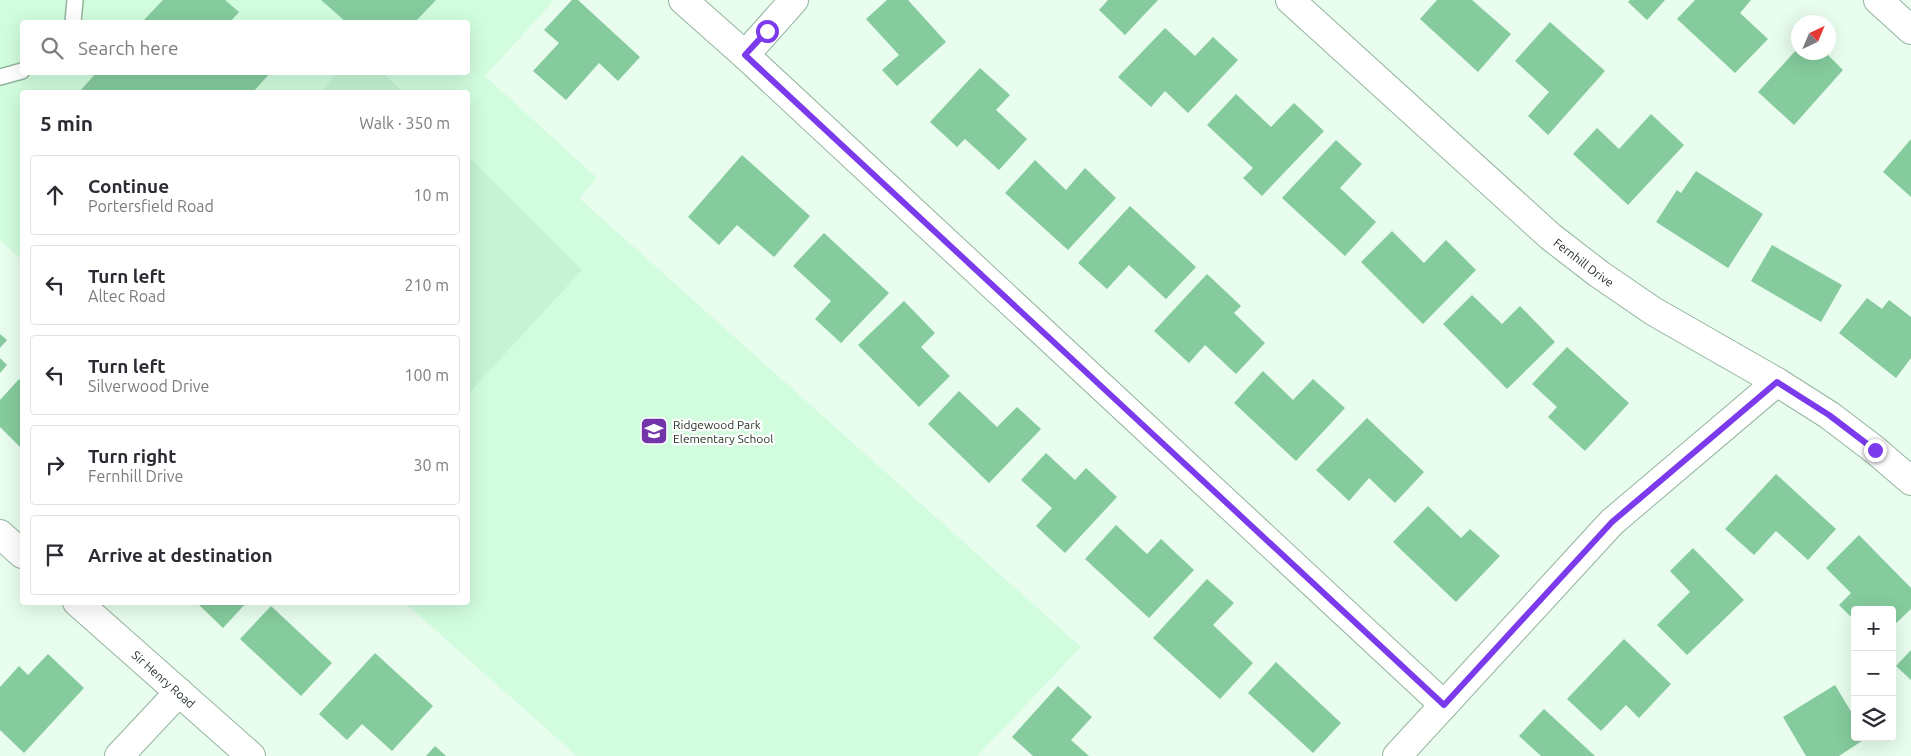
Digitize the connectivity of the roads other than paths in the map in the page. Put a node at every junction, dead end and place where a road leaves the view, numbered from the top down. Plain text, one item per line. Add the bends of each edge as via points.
1 (75, 0) edge
2 (683, 0) edge
3 (794, 0) edge
4 (1290, 0) edge
5 (1878, 0) edge
6 (73, 20) edge
7 (1911, 30) edge
8 (745, 55) junction
9 (20, 72) edge
10 (0, 77) edge
11 (1777, 382) junction
12 (1911, 480) edge
13 (0, 534) edge
14 (20, 552) edge
15 (80, 605) edge
16 (179, 692) junction
17 (1444, 705) junction
18 (119, 756) edge
19 (251, 756) edge
20 (1397, 756) edge

1 - 6 lane
2 - 8 street
3 - 8 street
4 - 11 street, Fernhill Drive via 1551,237 1653,311
5 - 7 street
8 - 17 street
9 - 10 lane
11 - 12 street, Fernhill Drive via 1829,415
11 - 17 street via 1612,522
13 - 14 street
15 - 16 street, Sir Henry Road
16 - 18 street
16 - 19 street, Sir Henry Road
17 - 20 street

